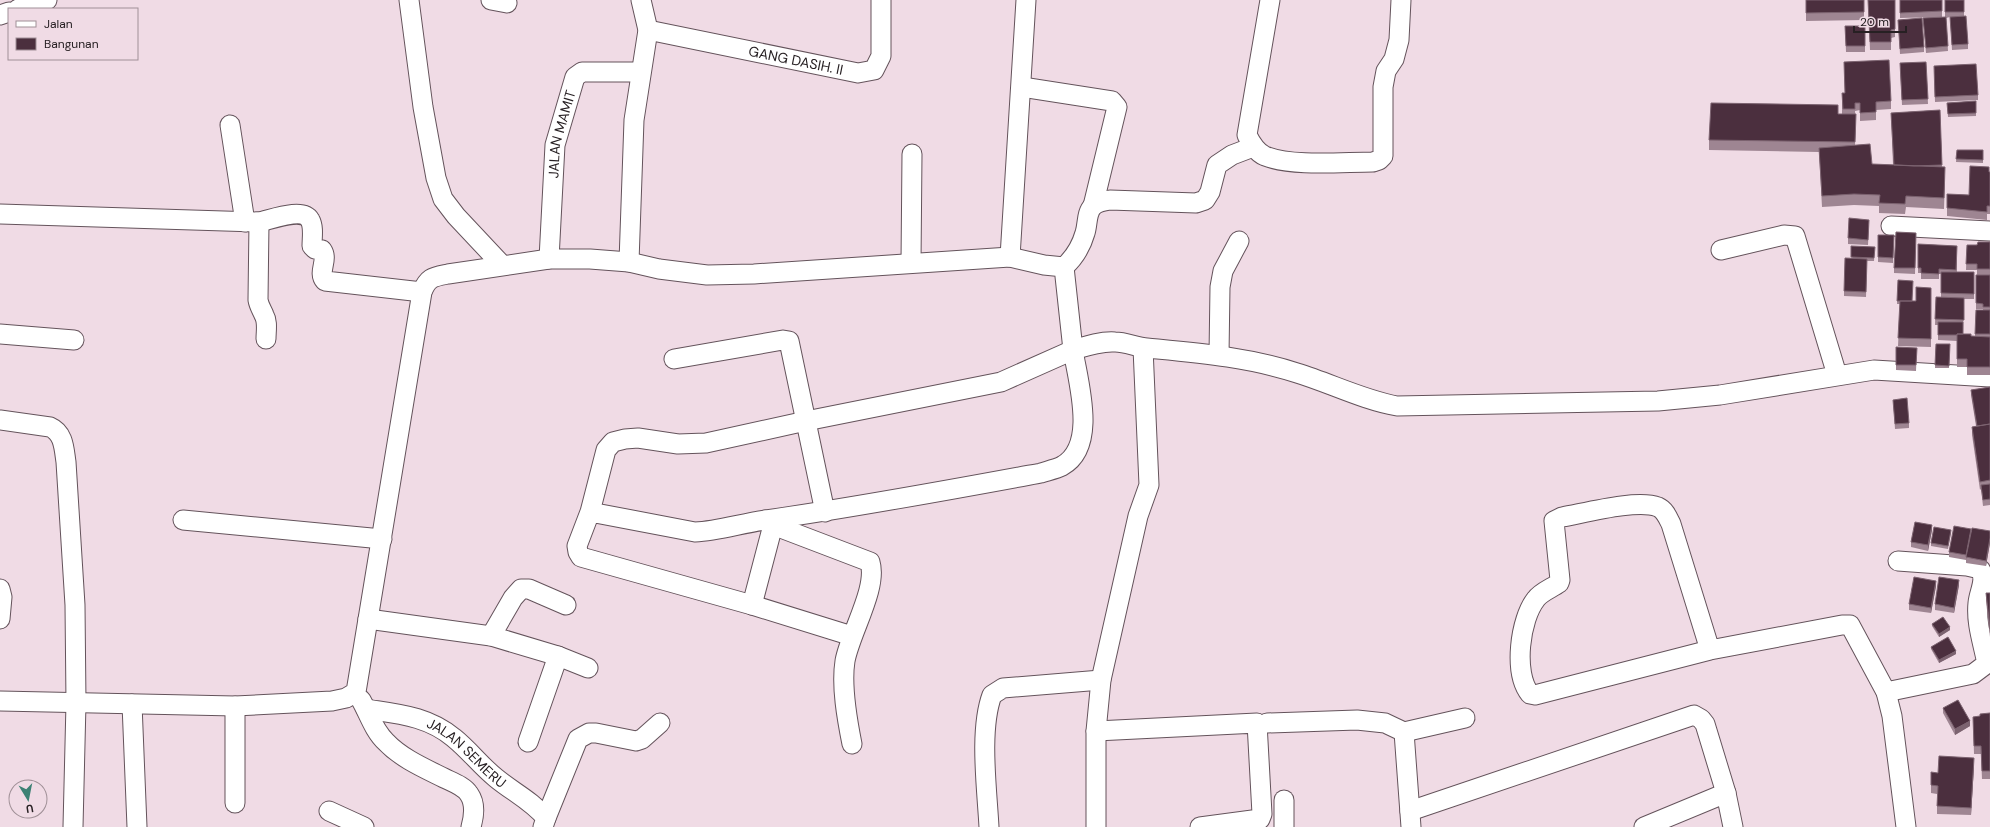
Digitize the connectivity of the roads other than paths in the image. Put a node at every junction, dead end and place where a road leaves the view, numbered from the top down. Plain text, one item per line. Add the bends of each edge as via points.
1 (47, 0) edge
2 (409, 0) edge
3 (641, 0) edge
4 (882, 0) edge
5 (1026, 0) edge
6 (1270, 0) edge
7 (1401, 0) edge
8 (21, 8) edge
9 (648, 30) junction
10 (640, 72) junction
11 (1022, 88) junction
12 (230, 126) dead end
13 (1253, 147) junction
14 (912, 154) dead end
15 (1092, 206) junction
16 (0, 214) edge
17 (252, 222) junction
18 (1891, 226) dead end
19 (1990, 231) edge
20 (1239, 241) dead end
21 (1721, 250) dead end
22 (1010, 257) junction
23 (549, 259) junction
24 (629, 262) junction
25 (911, 263) junction
26 (502, 265) junction
27 (1064, 267) junction
28 (422, 292) junction
29 (0, 334) edge
30 (266, 339) dead end
31 (74, 340) dead end
32 (1143, 348) junction
33 (1073, 350) junction
34 (1219, 355) junction
35 (674, 359) dead end
36 (1837, 376) junction
37 (1990, 377) edge
38 (0, 420) edge
39 (806, 421) junction
40 (590, 512) junction
41 (825, 512) junction
42 (183, 520) dead end
43 (769, 523) junction
44 (382, 539) junction
45 (1898, 561) dead end
46 (0, 589) edge
47 (566, 605) dead end
48 (752, 605) junction
49 (0, 619) edge
50 (368, 619) junction
51 (491, 636) junction
52 (852, 636) junction
53 (1710, 650) junction
54 (558, 656) junction
55 (588, 668) dead end
56 (1101, 680) junction
57 (356, 692) junction
58 (1886, 692) junction
59 (0, 701) edge
60 (76, 703) junction
61 (132, 704) junction
62 (235, 706) junction
63 (366, 709) junction
64 (1465, 718) dead end
65 (1267, 723) dead end
66 (660, 724) dead end
67 (1096, 731) junction
68 (1404, 732) junction
69 (528, 742) dead end
70 (852, 744) dead end
71 (1726, 793) junction
72 (1284, 800) dead end
73 (235, 803) dead end
74 (329, 811) dead end
75 (1410, 819) edge
76 (545, 822) edge
77 (73, 827) edge
78 (137, 827) edge
79 (364, 827) edge
80 (471, 827) edge
81 (989, 827) edge
82 (1096, 827) edge
83 (1200, 827) edge
84 (1284, 827) edge
85 (1644, 827) edge
86 (1733, 827) edge
87 (1906, 827) edge

1 - 8 street
2 - 26 street via 423,107 436,178 443,199
3 - 9 street
4 - 9 street, GANG DASIH. II via 881,56 874,70 858,73
5 - 11 street
6 - 13 street via 1247,135
7 - 13 street via 1398,40 1394,59 1386,71 1383,87 1383,156 1379,160 1293,162 1264,156
9 - 10 street
10 - 23 street, JALAN MAMIT via 582,72 575,77 555,145
10 - 24 street via 634,120
11 - 15 street via 1112,100 1117,107
11 - 22 street
12 - 17 street
13 - 15 street via 1232,155 1217,165 1210,192 1205,200 1196,204 1110,200 1100,201
14 - 25 street
15 - 27 street via 1081,246
16 - 17 street
17 - 28 street via 291,214 309,218 312,224 312,246 322,250 324,254 322,275 325,281
17 - 30 street via 258,300 266,320
18 - 19 street
20 - 34 street via 1224,271 1220,287
21 - 36 street via 1784,235 1795,236
22 - 25 street
22 - 27 street
23 - 24 street
23 - 26 street
24 - 25 street via 707,275
26 - 28 street via 434,277 426,281
27 - 33 street
28 - 44 street
29 - 31 street
32 - 33 street via 1115,342
32 - 34 street
32 - 56 street via 1149,485 1138,516
33 - 39 street via 1001,382
33 - 41 street via 1083,415 1082,432 1077,452 1061,466 1041,473
34 - 36 street via 1284,369 1398,406 1658,401 1720,395
35 - 39 street via 789,341
36 - 37 street via 1874,370
38 - 60 street via 56,429 63,443 76,605
39 - 40 street via 706,443 678,444 638,438 625,438 613,442 606,450
39 - 41 street
40 - 43 street via 694,532
40 - 48 street via 577,546 582,558
41 - 43 street
42 - 44 street
43 - 48 street
43 - 52 street via 870,562 873,571
44 - 50 street
45 - 58 street via 1980,569 1983,582 1978,600 1978,616 1986,659 1985,665 1973,674
46 - 49 street
47 - 51 street via 529,589 521,589
48 - 52 street
50 - 51 street
50 - 57 street
51 - 54 street
52 - 70 street via 844,674
53 - 53 street via 1535,695 1530,694 1522,677 1521,641 1535,600 1560,580 1554,521 1562,517 1638,504 1659,507 1666,513 1671,524
53 - 58 street via 1850,625
54 - 55 street
54 - 69 street
56 - 67 street
56 - 81 street via 1003,688 992,695 986,739
57 - 62 street via 346,698 332,701
57 - 63 street
58 - 87 street via 1892,716
59 - 60 street
60 - 61 street
60 - 77 street
61 - 62 street
61 - 78 street
62 - 73 street
63 - 76 street, JALAN SEMERU via 413,716 438,726 455,738 495,778 538,808
63 - 80 street via 386,743 416,763 461,786 469,794 474,806
64 - 68 street
65 - 68 street via 1357,720 1385,723
66 - 76 street via 636,741 596,733 589,733 578,739
67 - 82 street
67 - 83 street via 1257,723 1262,814 1260,819
68 - 75 street
71 - 75 street via 1705,724 1694,715
71 - 85 street
71 - 86 street
72 - 84 street
74 - 79 street

